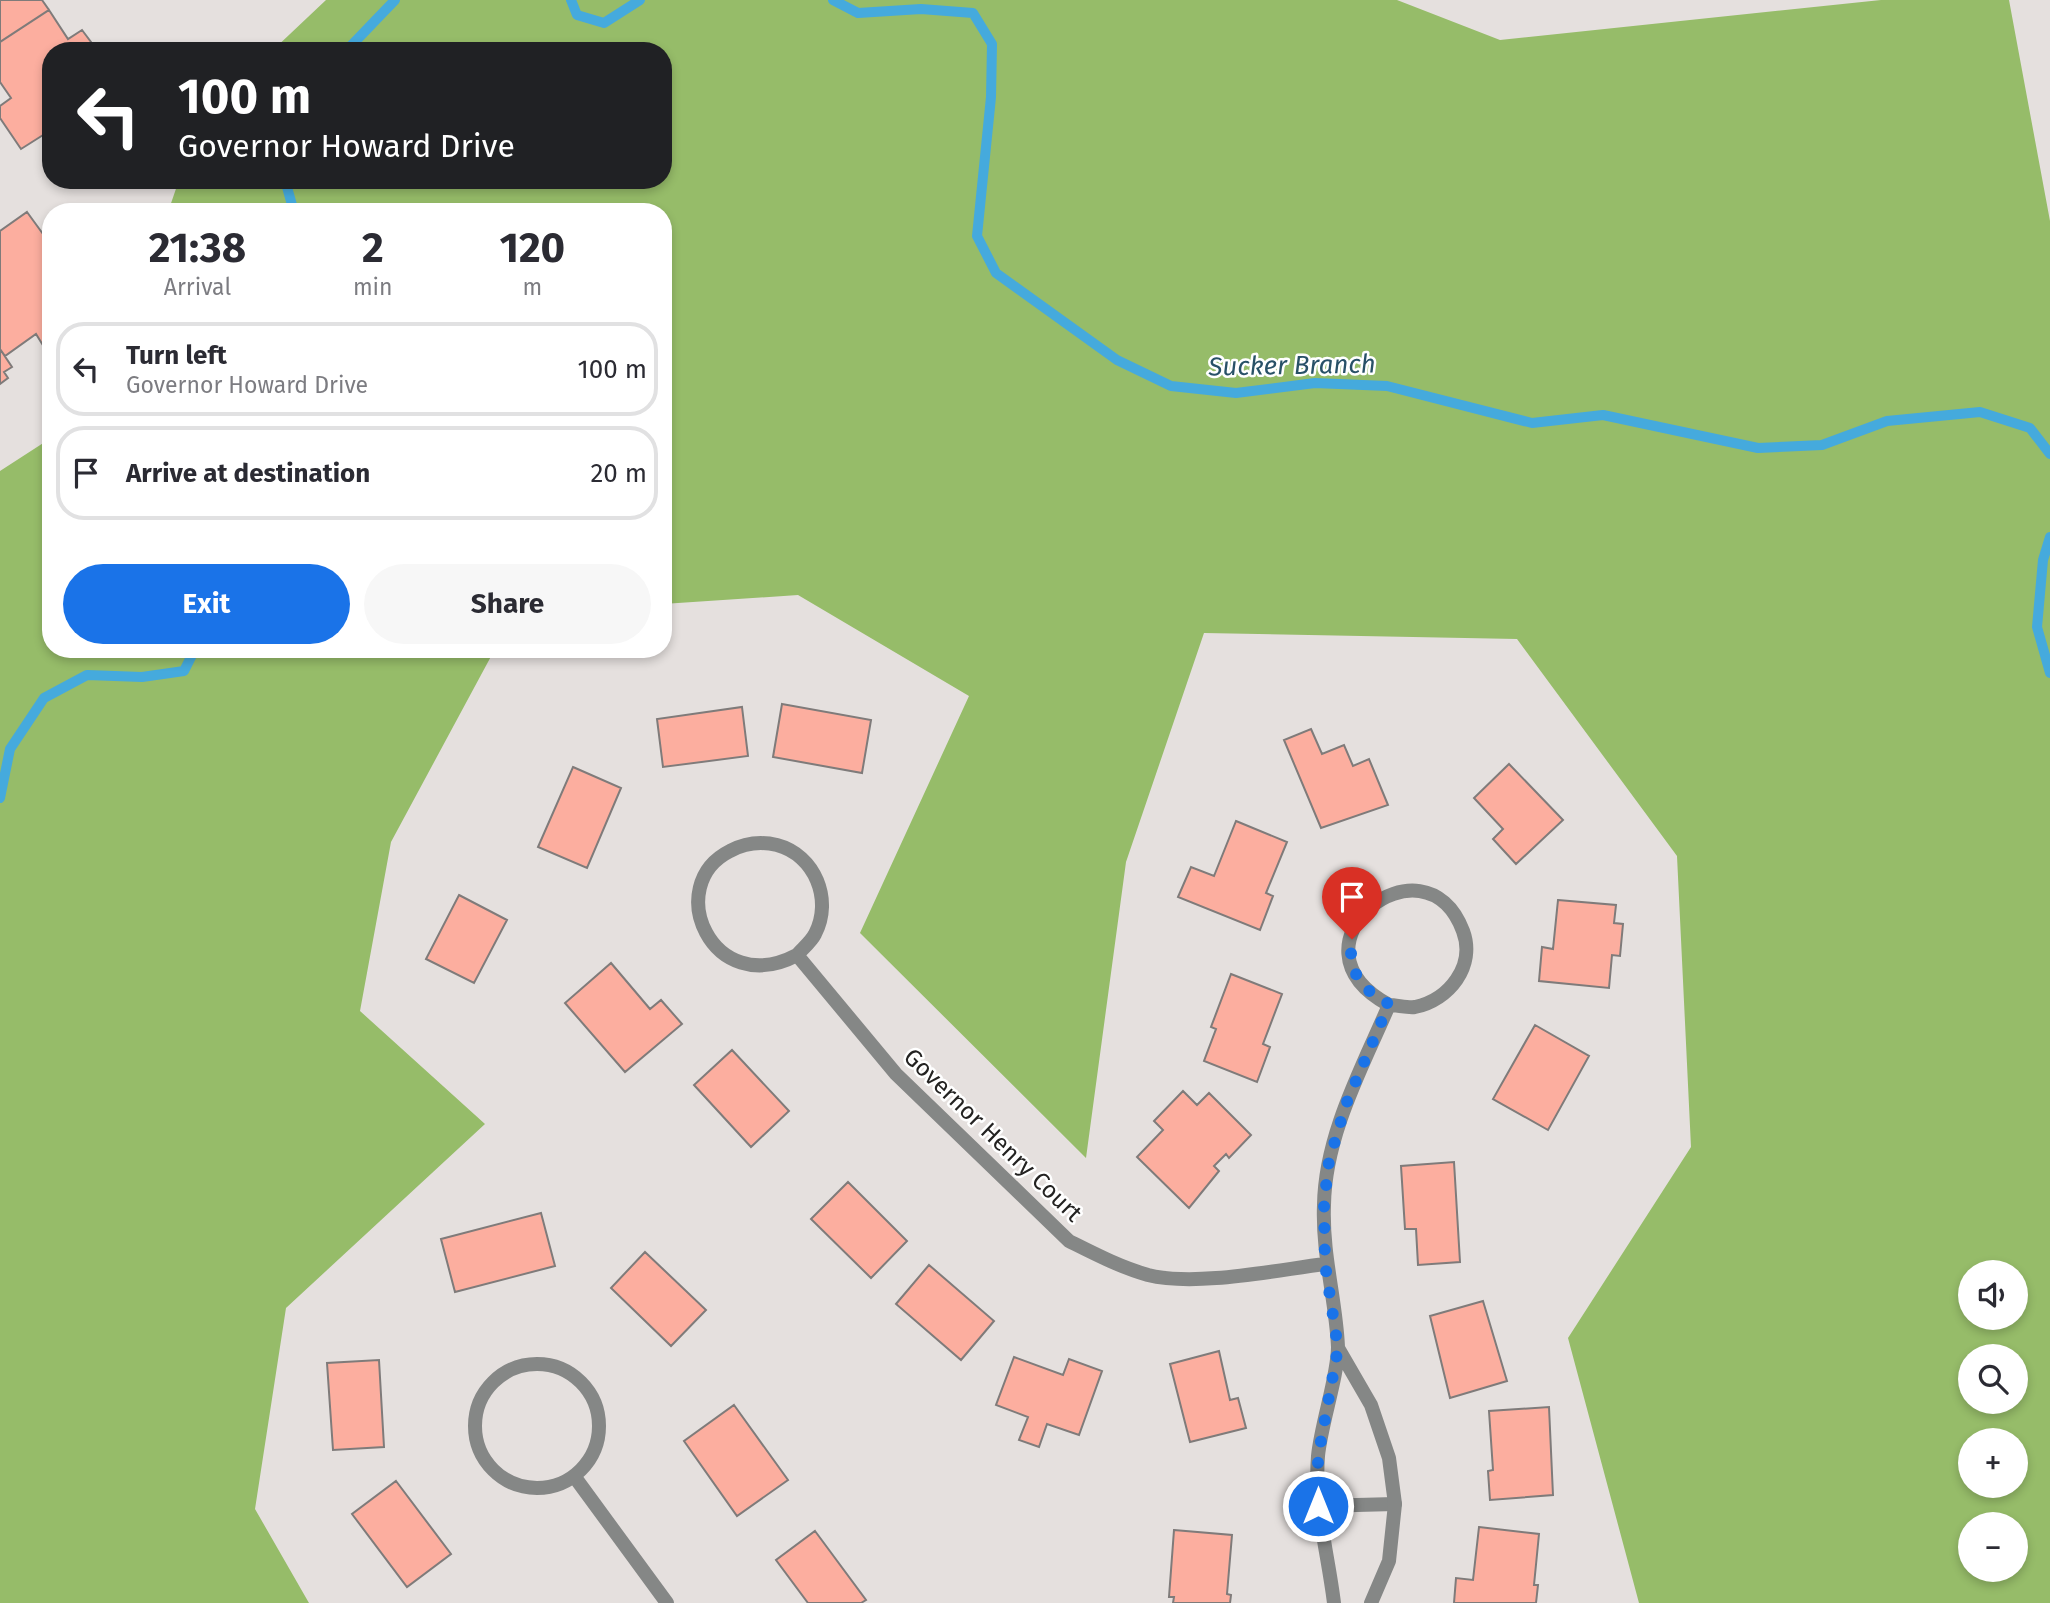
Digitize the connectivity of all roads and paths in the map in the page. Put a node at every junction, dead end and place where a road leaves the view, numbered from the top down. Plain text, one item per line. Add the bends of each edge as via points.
1 (797, 955) junction
2 (1389, 1004) junction
3 (1325, 1264) junction
4 (1338, 1348) junction
5 (574, 1475) junction
6 (1395, 1504) junction
7 (1318, 1506) junction
8 (667, 1603) edge
9 (1334, 1603) edge
10 (1371, 1603) edge

1 - 1 street via 771,965 741,964 706,935 698,897 702,882 724,854 765,842 785,847 804,860 822,895 822,916 814,936
1 - 3 street, Governor Henry Court via 896,1074 1069,1241 1151,1276 1205,1278
2 - 2 street via 1413,1007 1439,999 1454,985 1465,963 1464,934 1457,917 1427,894 1405,891 1386,895 1364,910 1353,927 1349,956 1356,978 1371,995
2 - 3 street via 1346,1104 1329,1161
3 - 4 street
4 - 6 street via 1371,1405 1390,1458
4 - 7 street via 1318,1457
5 - 5 street via 537,1488 518,1485 501,1477 482,1457 475,1419 488,1387 501,1375 519,1366 541,1364 580,1381 599,1417 598,1437 590,1458
5 - 8 street
6 - 7 street
6 - 10 street via 1389,1561
7 - 9 street

